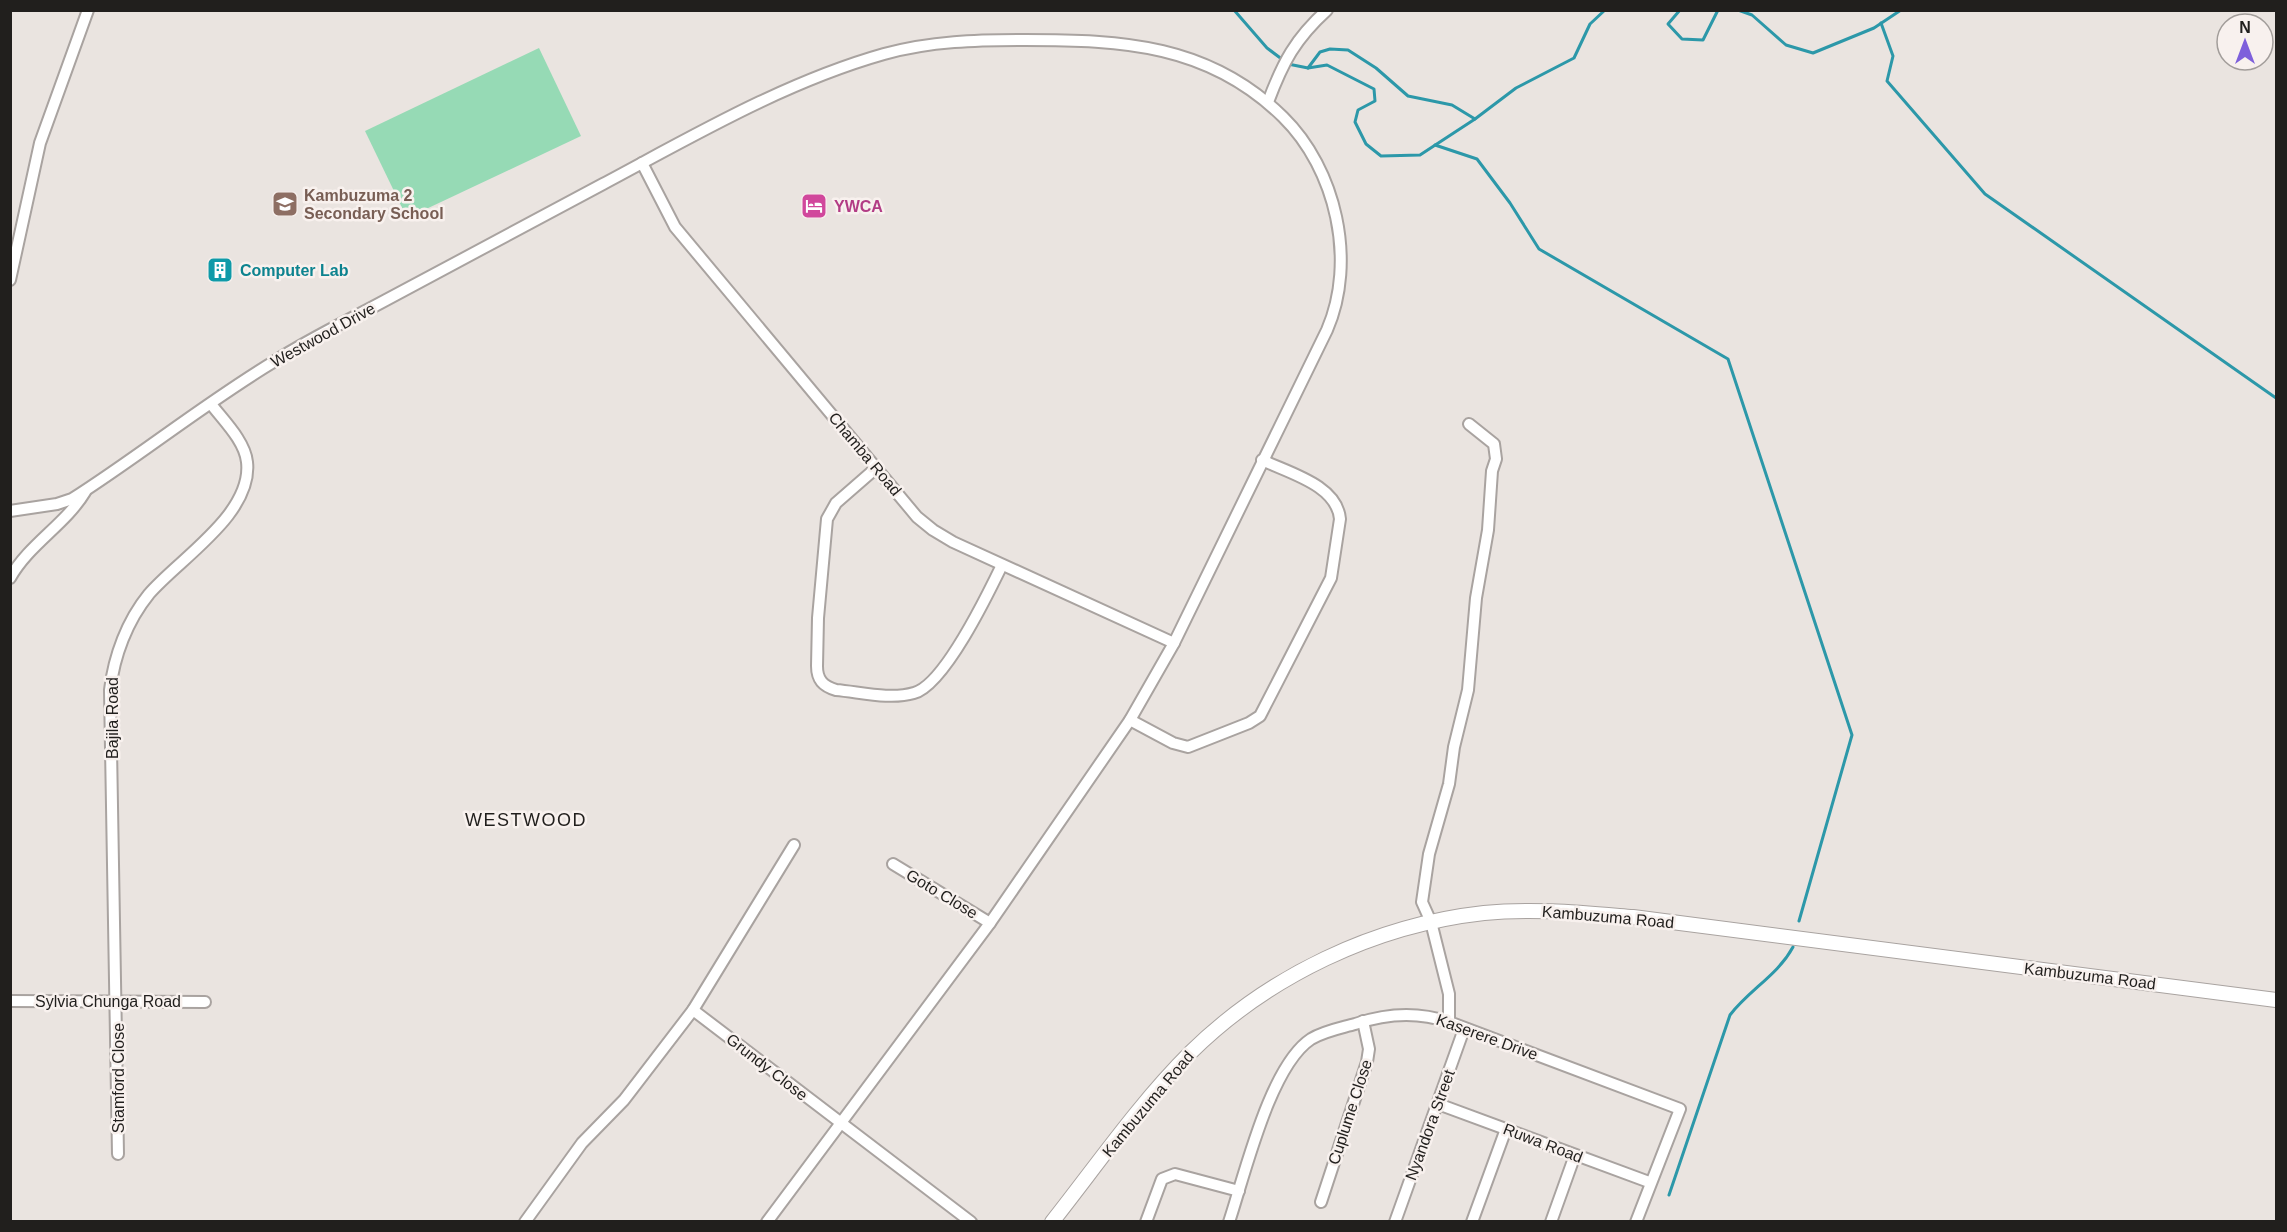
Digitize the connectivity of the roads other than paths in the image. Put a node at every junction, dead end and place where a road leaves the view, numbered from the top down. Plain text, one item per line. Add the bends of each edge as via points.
1 (88, 10) edge
2 (1328, 10) edge
3 (1268, 102) junction
4 (642, 163) junction
5 (10, 280) edge
6 (211, 404) junction
7 (1469, 424) dead end
8 (1262, 460) junction
9 (875, 468) junction
10 (87, 489) junction
11 (10, 511) edge
12 (1002, 565) junction
13 (10, 578) edge
14 (1174, 643) junction
15 (1130, 720) junction
16 (794, 845) dead end
17 (893, 864) dead end
18 (1431, 922) junction
19 (990, 923) junction
20 (10, 1000) edge
21 (2277, 1000) edge
22 (117, 1002) junction
23 (205, 1002) dead end
24 (693, 1010) junction
25 (1363, 1021) junction
26 (1449, 1022) junction
27 (1464, 1029) junction
28 (1438, 1104) junction
29 (841, 1124) junction
30 (1506, 1129) junction
31 (118, 1154) dead end
32 (1575, 1155) junction
33 (1649, 1182) junction
34 (1239, 1191) junction
35 (1321, 1202) dead end
36 (525, 1221) edge
37 (767, 1221) edge
38 (971, 1221) edge
39 (1052, 1221) edge
40 (1146, 1221) edge
41 (1229, 1221) edge
42 (1395, 1221) edge
43 (1472, 1221) edge
44 (1551, 1221) edge
45 (1636, 1221) edge

1 - 5 street via 38,153
2 - 3 street via 1303,32 1287,57
3 - 4 street, Westwood Drive via 1201,63 1148,46 1064,40 956,41 882,55 803,83
3 - 8 street, Westwood Drive via 1293,126 1321,174 1336,218 1342,272 1332,318
4 - 6 street, Westwood Drive via 323,332
4 - 9 street, Chamba Road via 675,227
6 - 10 street, Westwood Drive
6 - 22 street, Bajila Road via 241,445 248,473 232,509 147,596 112,668
7 - 18 street via 1494,444 1496,459 1476,598 1468,690 1425,877 1422,902
8 - 14 street, Westwood Drive
8 - 15 street via 1329,494 1339,509 1340,519 1331,578 1270,700 1255,720 1188,747
9 - 12 street, Chamba Road via 933,530
9 - 12 street via 837,503 824,527 817,674 826,687 898,695 926,688 961,640
10 - 11 street, Westwood Drive via 57,504
10 - 13 street via 78,505 26,556
12 - 14 street, Chamba Road
14 - 15 street, Westwood Drive
15 - 19 street, Westwood Drive
16 - 24 street
17 - 19 street, Goto Close
18 - 21 main road, Kambuzuma Road via 1516,911 1633,917
18 - 26 street via 1449,994
18 - 39 main road, Kambuzuma Road via 1347,950 1284,980 1235,1013 1154,1092
19 - 29 street, Westwood Drive
20 - 22 street, Sylvia Chunga Road
22 - 23 street, Sylvia Chunga Road
22 - 31 street, Stamford Close
24 - 29 street, Grundy Close
24 - 36 street via 624,1100 582,1143
25 - 26 street, Kaserere Drive via 1411,1014
25 - 34 street, Kaserere Drive via 1312,1039 1290,1060 1272,1091
25 - 35 street, Cuplume Close via 1369,1049 1366,1070
26 - 27 street, Kaserere Drive
27 - 28 street, Nyandora Street
27 - 33 street, Kaserere Drive via 1680,1109
28 - 30 street, Ruwa Road
28 - 42 street, Nyandora Street
29 - 37 street, Westwood Drive
29 - 38 street, Grundy Close
30 - 32 street, Ruwa Road
30 - 43 street
32 - 33 street, Ruwa Road
32 - 44 street
33 - 45 street
34 - 40 street via 1175,1174 1162,1179
34 - 41 street, Kaserere Drive

